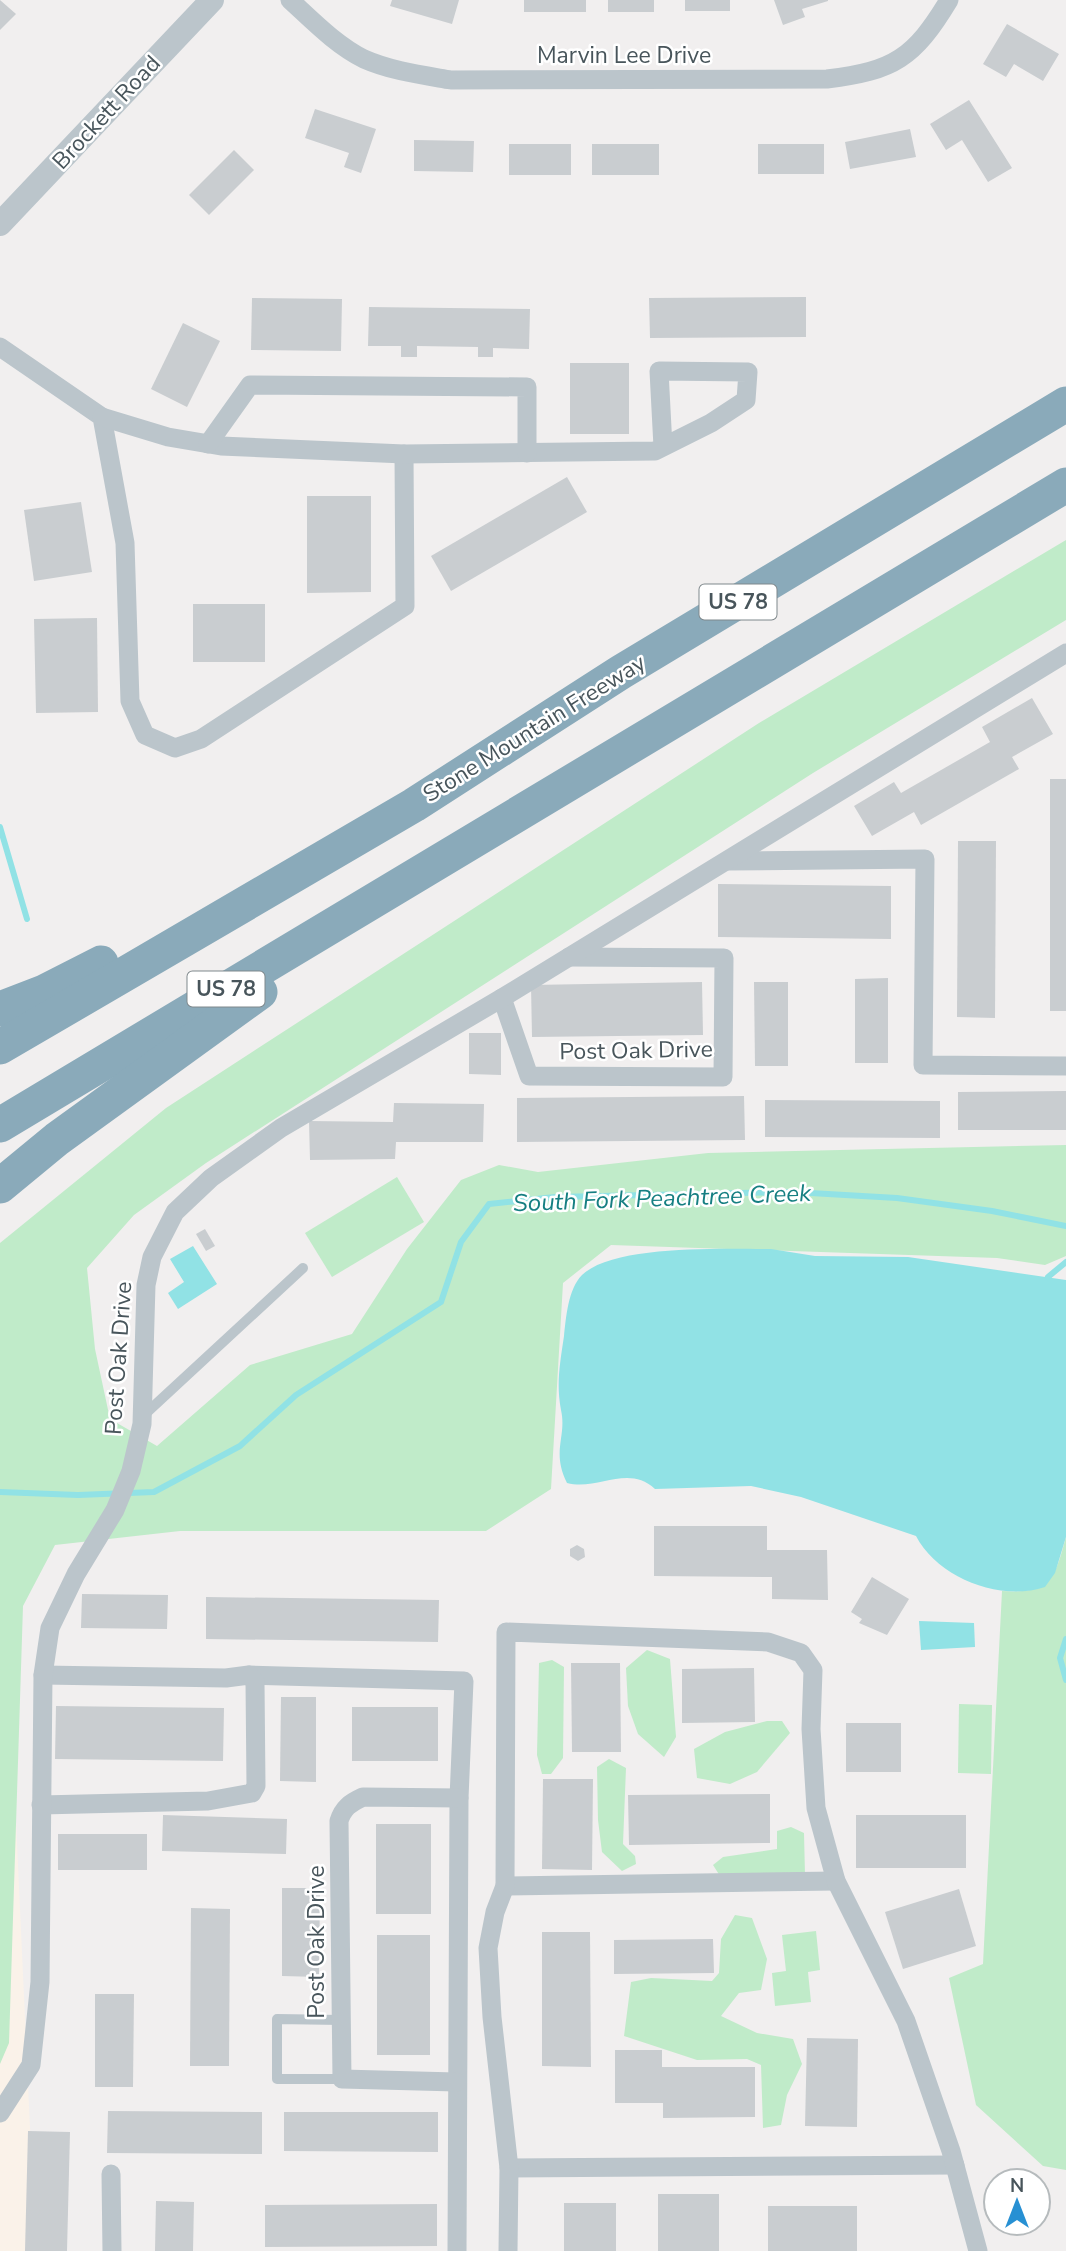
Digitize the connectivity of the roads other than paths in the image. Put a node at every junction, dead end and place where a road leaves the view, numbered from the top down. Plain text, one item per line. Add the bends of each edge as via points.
1 (212, 0) edge
2 (290, 0) edge
3 (949, 0) edge
4 (0, 224) edge
5 (0, 347) edge
6 (1066, 404) edge
7 (102, 417) junction
8 (208, 444) junction
9 (663, 447) junction
10 (527, 453) junction
11 (404, 454) junction
12 (1066, 485) edge
13 (1066, 653) edge
14 (414, 805) junction
15 (453, 853) junction
16 (728, 861) junction
17 (569, 957) junction
18 (502, 998) junction
19 (0, 1009) edge
20 (0, 1047) edge
21 (1066, 1066) edge
22 (0, 1125) edge
23 (0, 1186) edge
24 (303, 1268) dead end
25 (142, 1417) junction
26 (43, 1675) junction
27 (248, 1675) junction
28 (459, 1798) junction
29 (41, 1805) junction
30 (836, 1881) junction
31 (505, 1886) junction
32 (341, 2020) junction
33 (342, 2079) junction
34 (456, 2082) junction
35 (0, 2113) edge
36 (955, 2165) junction
37 (509, 2168) junction
38 (111, 2174) dead end
39 (112, 2251) edge
40 (457, 2251) edge
41 (508, 2251) edge
42 (978, 2251) edge

1 - 4 street, Brockett Road
2 - 3 street, Marvin Lee Drive via 364,58 400,71 451,80 827,79 864,75 901,59 927,37
5 - 7 street
6 - 14 highway, Stone Mountain Freeway / US 78 via 621,672
7 - 8 street
7 - 11 street via 125,543 130,701 145,735 175,748 201,739 405,606
8 - 10 street via 250,385 527,387
8 - 11 street
9 - 9 street via 711,424 746,400 748,372 659,371
9 - 10 street via 655,451
10 - 11 street
12 - 15 highway, US 78
13 - 16 street, Post Oak Drive
14 - 19 highway via 44,992
14 - 20 highway, Stone Mountain Freeway / US 78
15 - 22 highway, US 78
15 - 23 highway via 57,1139
16 - 17 street, Post Oak Drive
16 - 21 street via 925,859 923,1065
17 - 18 street, Post Oak Drive
17 - 18 street, Post Oak Drive via 724,958 723,1077 529,1076
18 - 25 street, Post Oak Drive via 281,1129 211,1178 175,1212 152,1257 146,1285
24 - 25 lane
25 - 26 street, Post Oak Drive via 131,1471 115,1510 50,1628
26 - 27 street
26 - 29 street, Post Oak Drive
27 - 28 street via 464,1681
27 - 29 street via 255,1682 256,1786 252,1793 208,1801
28 - 32 street, Post Oak Drive via 363,1797 342,1811
28 - 34 street
29 - 35 street, Post Oak Drive via 40,1982 30,2065
30 - 31 street
30 - 31 street via 816,1808 813,1670 801,1653 768,1642 506,1632
30 - 36 street via 906,2021
31 - 37 street via 488,1948
32 - 33 street, Post Oak Drive
32 - 33 lane via 277,2019 277,2079
33 - 34 street
34 - 40 street
36 - 37 street
36 - 42 street
37 - 41 street
38 - 39 street

